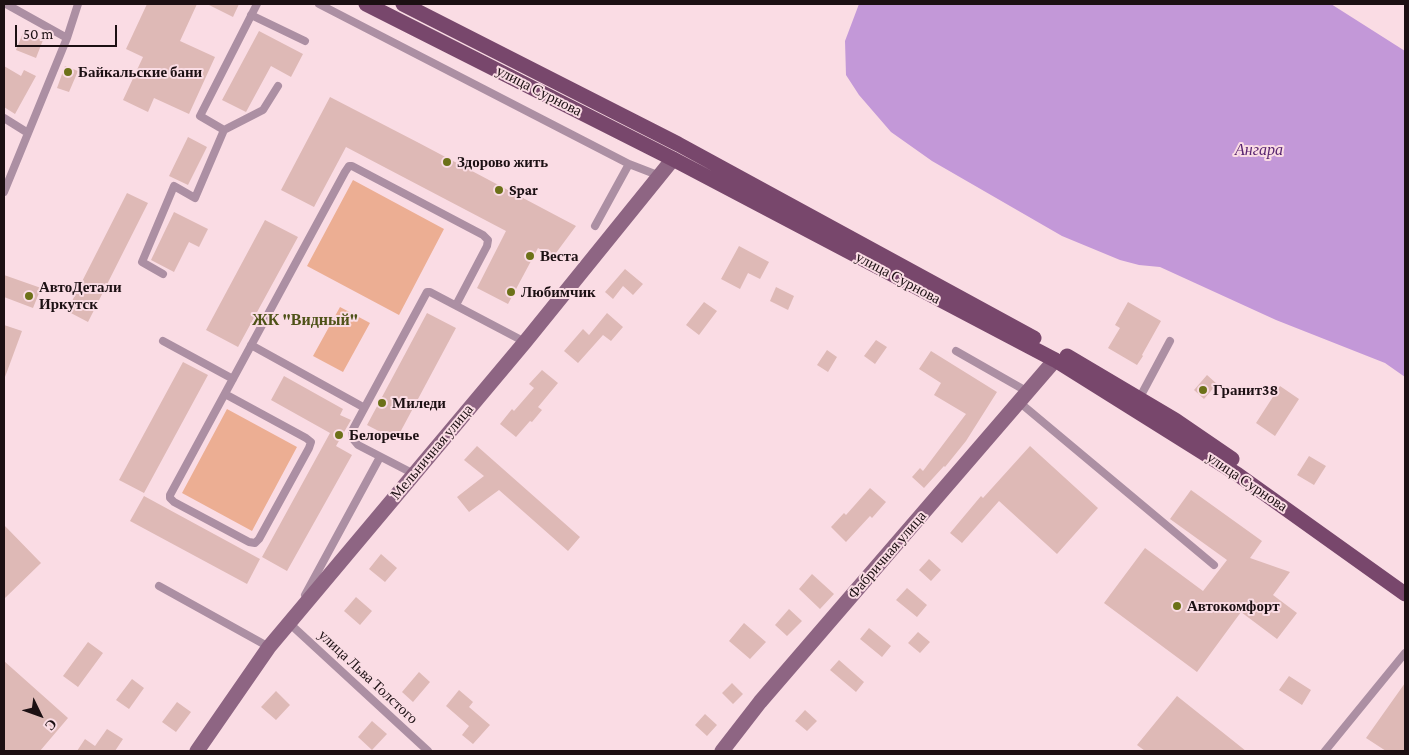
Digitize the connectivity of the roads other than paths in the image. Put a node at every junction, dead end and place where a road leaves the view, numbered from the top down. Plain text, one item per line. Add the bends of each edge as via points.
1 (6, 4) edge
2 (78, 4) edge
3 (257, 4) edge
4 (319, 4) edge
5 (366, 4) edge
6 (403, 4) edge
7 (251, 15) junction
8 (67, 38) junction
9 (305, 41) dead end
10 (278, 86) dead end
11 (4, 118) edge
12 (224, 130) junction
13 (28, 133) junction
14 (673, 159) junction
15 (629, 164) junction
16 (660, 176) junction
17 (4, 192) edge
18 (595, 226) dead end
19 (163, 274) dead end
20 (456, 305) junction
21 (164, 341) dead end
22 (1170, 341) dead end
23 (525, 342) junction
24 (251, 345) junction
25 (956, 350) dead end
26 (1055, 360) junction
27 (234, 379) junction
28 (225, 394) junction
29 (1023, 397) junction
30 (1139, 399) junction
31 (364, 407) junction
32 (380, 456) junction
33 (414, 474) junction
34 (1214, 565) dead end
35 (1405, 581) edge
36 (159, 586) dead end
37 (1405, 594) edge
38 (291, 620) junction
39 (269, 647) junction
40 (1405, 653) edge
41 (198, 751) edge
42 (428, 751) edge
43 (722, 751) edge
44 (1325, 751) edge

1 - 8 lane
2 - 8 lane
3 - 7 lane
4 - 15 lane
5 - 14 main road, улица Сурнова
6 - 30 main road, улица Сурнова via 678,144 1063,354
7 - 9 lane
7 - 12 lane via 200,116
8 - 13 lane
10 - 12 lane via 263,110
11 - 13 lane
12 - 19 lane via 195,198 174,186 145,254 142,262
13 - 17 lane
14 - 16 street, Мельничная улица
14 - 26 main road, улица Сурнова
15 - 16 lane
15 - 18 lane
16 - 23 street, Мельничная улица
20 - 23 lane
20 - 24 lane via 488,240 349,166
20 - 31 lane via 427,292
21 - 27 lane
22 - 30 lane
23 - 33 street, Мельничная улица
24 - 27 lane
24 - 31 lane
25 - 29 lane
26 - 29 street, Фабричная улица
26 - 37 main road, улица Сурнова via 1237,474
27 - 28 lane
28 - 28 lane via 170,498 255,543 311,442
29 - 34 lane
29 - 43 street, Фабричная улица via 766,695
30 - 35 main road, улица Сурнова via 1215,447
31 - 32 lane via 352,427 353,439
32 - 33 lane
32 - 38 lane
33 - 38 street, Мельничная улица
36 - 39 lane
38 - 39 street, Мельничная улица
38 - 42 lane, улица Льва Толстого
39 - 41 street, Мельничная улица
40 - 44 lane

